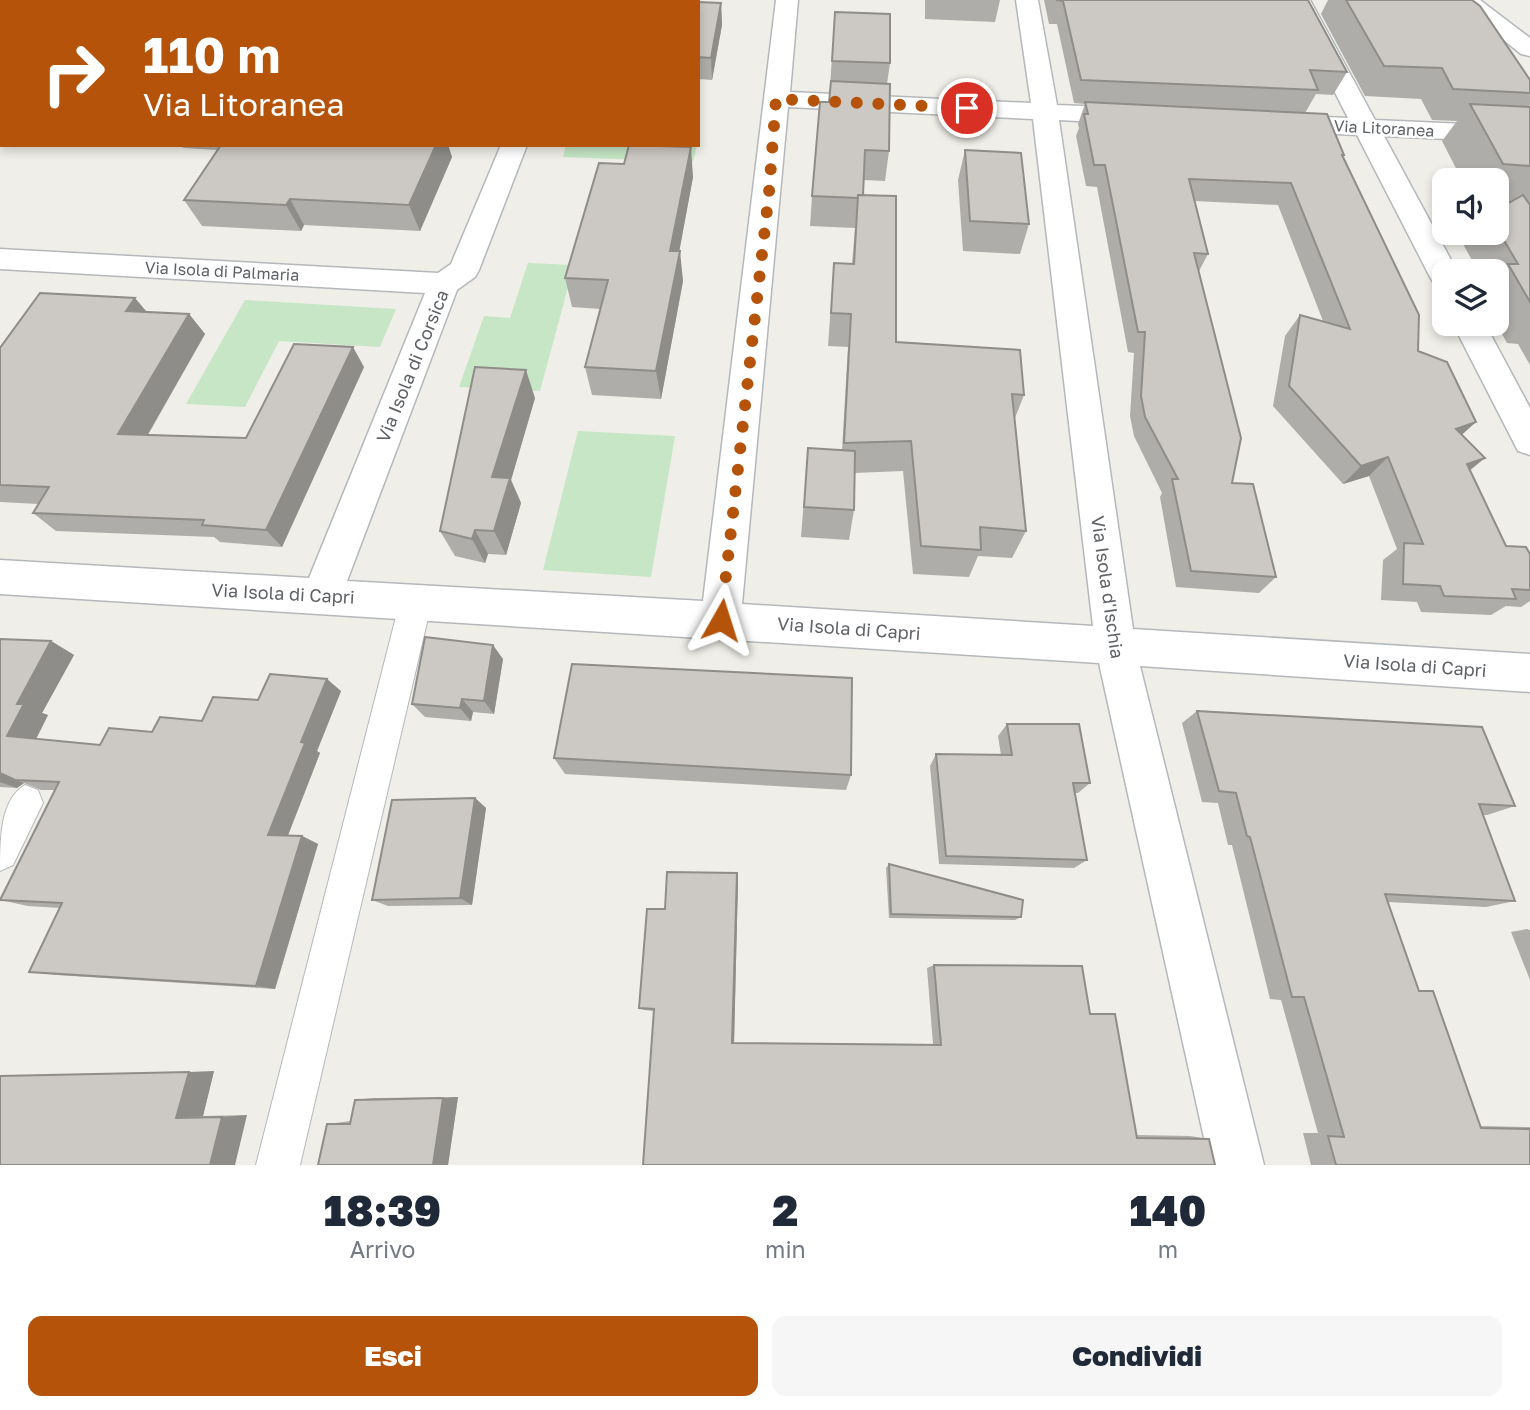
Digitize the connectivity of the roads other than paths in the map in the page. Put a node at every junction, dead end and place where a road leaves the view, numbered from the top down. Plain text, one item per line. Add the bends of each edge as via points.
1 (787, 0) edge
2 (1027, 0) edge
3 (1299, 0) edge
4 (1465, 0) edge
5 (1530, 49) edge
6 (776, 99) junction
7 (1045, 112) junction
8 (1154, 117) edge
9 (1251, 122) edge
10 (1367, 127) junction
11 (1530, 135) edge
12 (513, 147) edge
13 (0, 259) edge
14 (1436, 259) edge
15 (444, 284) junction
16 (1475, 336) edge
17 (1530, 441) edge
18 (0, 577) edge
19 (322, 595) junction
20 (416, 601) junction
21 (721, 620) junction
22 (1115, 646) junction
23 (1530, 673) edge
24 (25, 803) edge
25 (0, 852) edge
26 (278, 1165) edge
27 (1237, 1165) edge

1 - 6 street
2 - 7 street, Via Isola d'Ischia
3 - 10 street
4 - 5 street
6 - 7 street
6 - 21 street
7 - 8 street
7 - 22 street, Via Isola d'Ischia
9 - 10 street, Via Litoranea
10 - 11 street, Via Litoranea
10 - 14 street
12 - 15 street, Via Isola di Corsica via 464,270
13 - 15 street, Via Isola di Palmaria
15 - 19 street, Via Isola di Corsica
16 - 17 street
18 - 19 street, Via Isola di Capri
19 - 20 street, Via Isola di Capri
20 - 21 street, Via Isola di Capri
20 - 26 lane
21 - 22 street, Via Isola di Capri
22 - 23 street, Via Isola di Capri
22 - 27 street, Via Isola d'Ischia
24 - 25 lane

